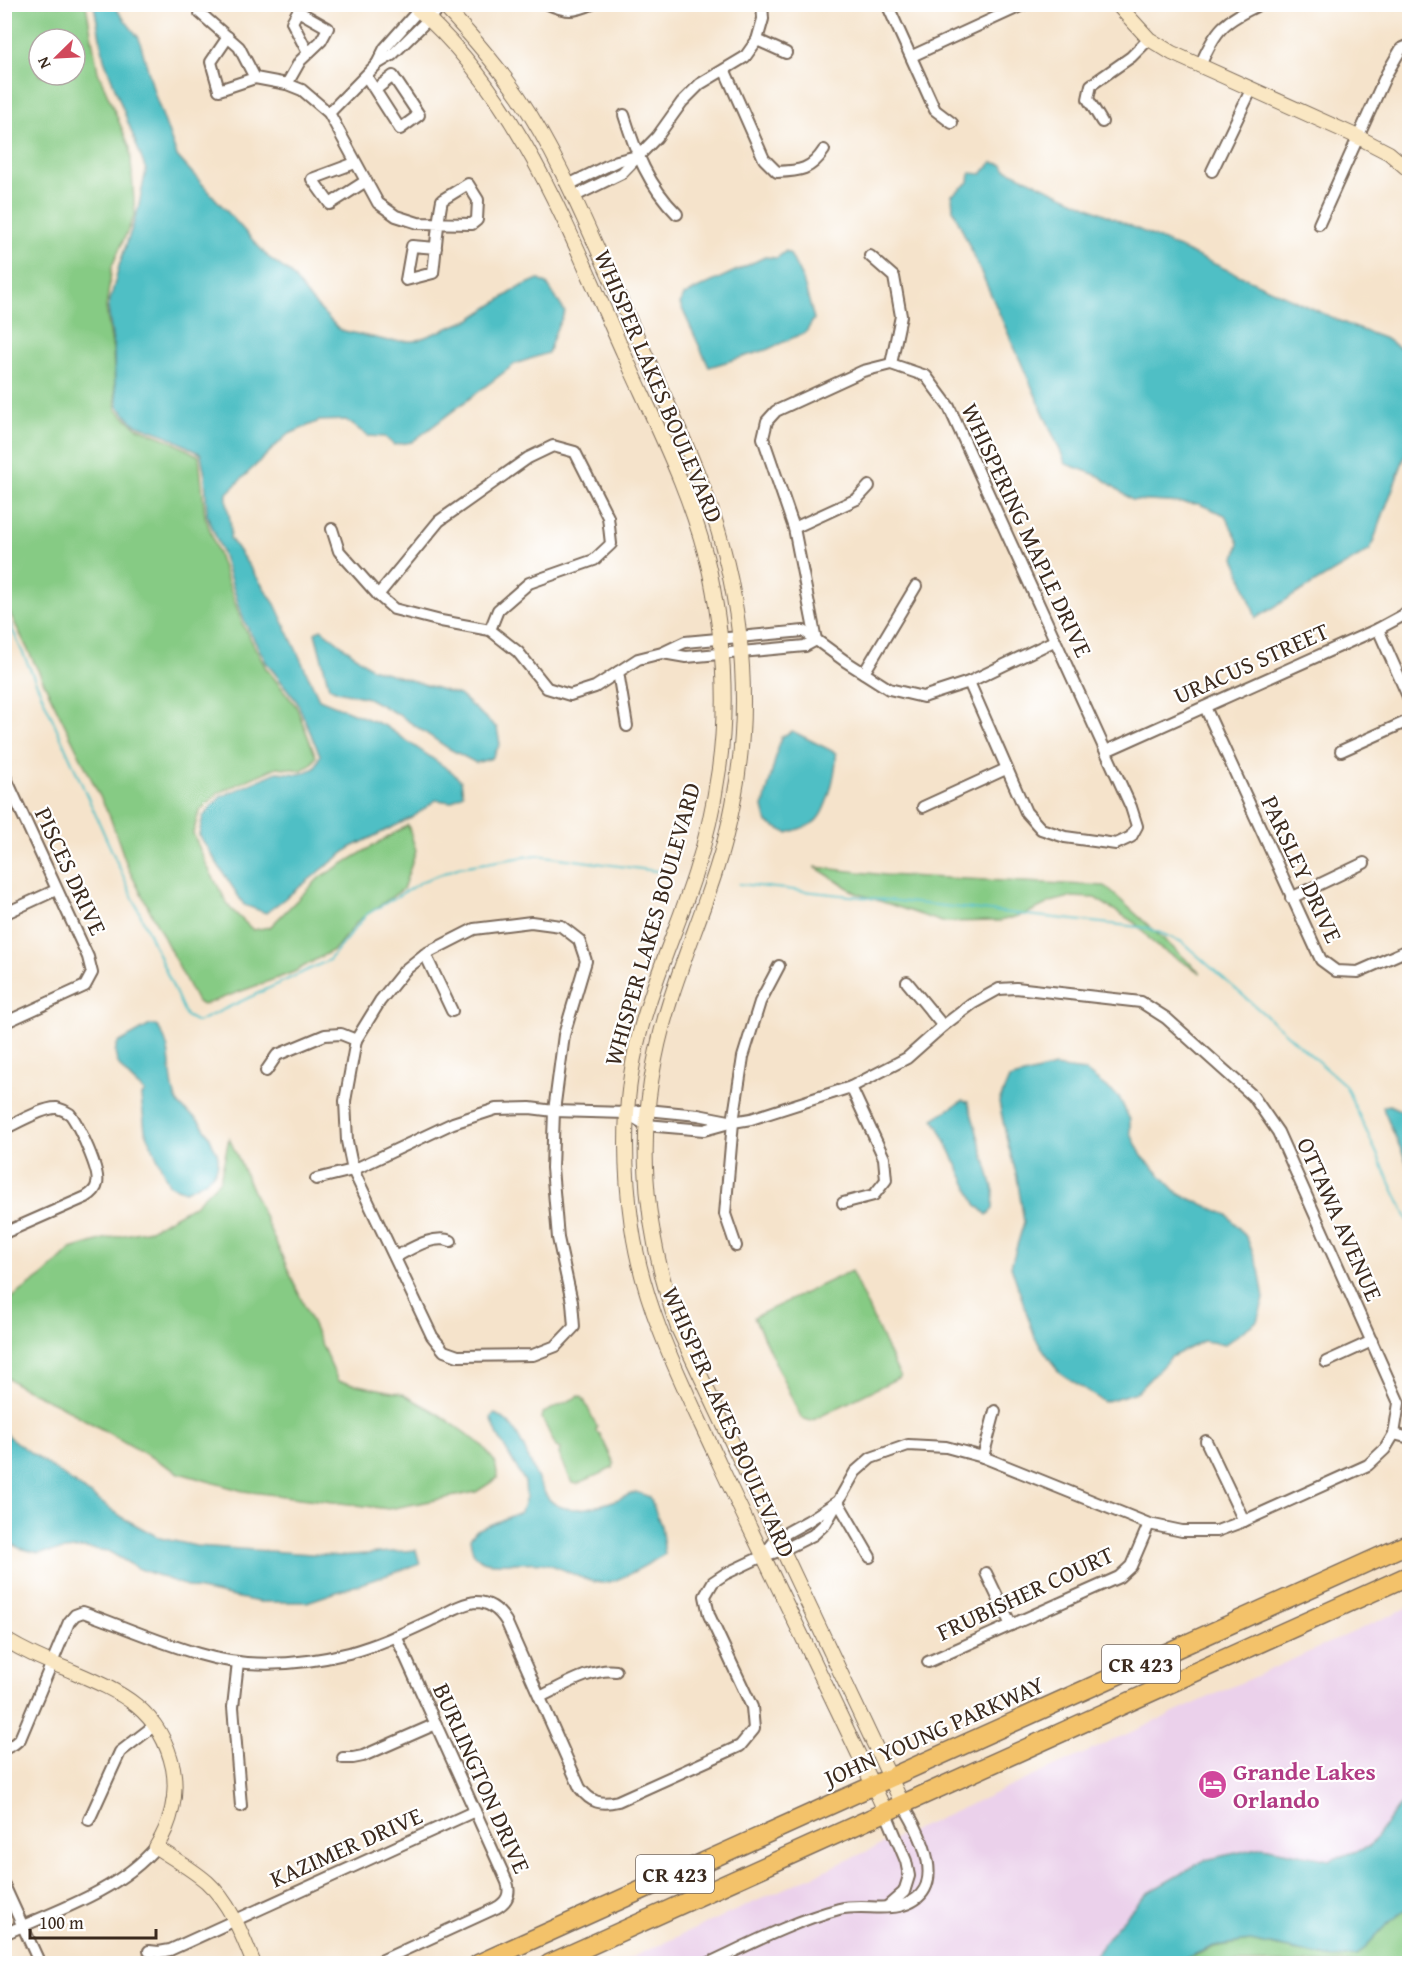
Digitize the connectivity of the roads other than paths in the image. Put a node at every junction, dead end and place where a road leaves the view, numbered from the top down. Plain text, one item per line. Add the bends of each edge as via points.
1 (202, 4) edge
2 (548, 4) edge
3 (592, 4) edge
4 (762, 4) edge
5 (887, 4) edge
6 (1025, 4) edge
7 (1117, 4) edge
8 (1261, 4) edge
9 (443, 5) edge
10 (418, 6) edge
11 (429, 20) junction
12 (228, 37) junction
13 (1149, 39) junction
14 (757, 40) junction
15 (1410, 45) edge
16 (308, 53) dead end
17 (786, 53) dead end
18 (912, 56) junction
19 (377, 64) junction
20 (1200, 66) junction
21 (725, 70) junction
22 (366, 76) junction
23 (255, 78) junction
24 (287, 84) junction
25 (375, 90) junction
26 (1251, 90) junction
27 (329, 113) junction
28 (624, 115) dead end
29 (1102, 122) dead end
30 (951, 123) dead end
31 (1358, 137) junction
32 (824, 150) dead end
33 (637, 156) junction
34 (355, 163) junction
35 (1409, 168) edge
36 (1212, 171) dead end
37 (366, 181) junction
38 (571, 191) junction
39 (677, 214) dead end
40 (437, 224) junction
41 (1319, 224) dead end
42 (436, 248) dead end
43 (870, 256) dead end
44 (891, 364) junction
45 (676, 421) junction
46 (658, 429) junction
47 (869, 486) dead end
48 (794, 528) junction
49 (332, 529) dead end
50 (916, 586) dead end
51 (378, 595) junction
52 (1410, 609) edge
53 (1378, 629) junction
54 (490, 630) junction
55 (739, 637) junction
56 (720, 638) junction
57 (816, 640) junction
58 (1054, 641) junction
59 (662, 652) junction
60 (741, 652) junction
61 (721, 654) junction
62 (618, 672) junction
63 (864, 673) junction
64 (969, 682) junction
65 (1410, 701) edge
66 (1205, 706) junction
67 (1410, 720) edge
68 (627, 726) dead end
69 (1106, 751) junction
70 (1341, 751) dead end
71 (1006, 769) junction
72 (4, 774) edge
73 (923, 807) dead end
74 (1364, 863) dead end
75 (56, 890) junction
76 (1291, 898) junction
77 (4, 914) edge
78 (1410, 949) edge
79 (426, 954) junction
80 (779, 966) dead end
81 (907, 982) dead end
82 (452, 1011) dead end
83 (4, 1023) edge
84 (943, 1026) junction
85 (356, 1040) junction
86 (266, 1071) dead end
87 (851, 1088) junction
88 (647, 1110) junction
89 (554, 1111) junction
90 (626, 1113) junction
91 (733, 1122) junction
92 (646, 1125) junction
93 (4, 1129) edge
94 (353, 1170) junction
95 (316, 1179) dead end
96 (843, 1203) dead end
97 (4, 1233) edge
98 (451, 1241) dead end
99 (736, 1246) dead end
100 (395, 1257) junction
101 (1372, 1341) junction
102 (1326, 1362) dead end
103 (709, 1394) junction
104 (691, 1401) junction
105 (995, 1412) dead end
106 (1394, 1434) junction
107 (1410, 1438) edge
108 (1206, 1441) dead end
109 (983, 1457) junction
110 (838, 1502) junction
111 (1244, 1521) junction
112 (1149, 1524) junction
113 (1410, 1543) edge
114 (780, 1544) junction
115 (763, 1556) junction
116 (870, 1557) dead end
117 (987, 1573) dead end
118 (1410, 1575) edge
119 (1011, 1625) junction
120 (396, 1636) junction
121 (4, 1639) edge
122 (238, 1662) junction
123 (928, 1662) dead end
124 (51, 1663) junction
125 (616, 1671) dead end
126 (540, 1697) junction
127 (436, 1724) junction
128 (155, 1725) junction
129 (4, 1749) edge
130 (343, 1758) dead end
131 (890, 1777) junction
132 (873, 1785) junction
133 (902, 1803) junction
134 (241, 1806) dead end
135 (475, 1811) junction
136 (885, 1811) junction
137 (89, 1820) dead end
138 (156, 1847) junction
139 (4, 1885) edge
140 (888, 1906) junction
141 (235, 1920) junction
142 (23, 1926) junction
143 (4, 1934) edge
144 (149, 1951) dead end
145 (40, 1964) edge
146 (254, 1964) edge
147 (374, 1964) edge
148 (478, 1964) edge
149 (549, 1964) edge
150 (707, 1964) edge

1 - 12 street via 201,13
2 - 3 street via 578,11
4 - 14 street via 764,19
5 - 18 street
6 - 18 street
7 - 13 street
8 - 20 street via 1236,15 1221,28
9 - 11 street
9 - 38 street, WHISPER LAKES BOULEVARD via 482,47 518,97
10 - 11 street, WHISPER LAKES BOULEVARD
10 - 19 street
11 - 19 street
11 - 46 street, WHISPER LAKES BOULEVARD via 470,64 534,159
12 - 23 street via 239,47
12 - 23 street via 211,62 219,90
13 - 20 street
13 - 29 street via 1091,85 1088,99
14 - 17 street
14 - 21 street via 745,57
15 - 31 street via 1401,49 1387,73
16 - 24 street
18 - 30 street via 935,110
19 - 22 street
20 - 26 street
21 - 32 street via 764,159 777,172 801,171 818,160
21 - 33 street via 700,84
22 - 25 street
22 - 27 street
23 - 24 street
24 - 27 street via 302,90
25 - 25 street via 400,129 419,115 393,75
26 - 31 street
26 - 36 street
27 - 34 street
28 - 33 street
31 - 35 street
31 - 41 street
33 - 38 street via 622,173
33 - 39 street via 663,200
34 - 37 street
34 - 37 street via 312,179 330,204
37 - 40 street via 378,202 396,216
38 - 45 street, WHISPER LAKES BOULEVARD
40 - 40 street via 442,200 468,184 478,200 477,220 472,224
40 - 42 street
43 - 44 street via 894,278 901,316
44 - 48 street via 862,371 776,411 767,421 763,438
44 - 58 street, WHISPERING MAPLE DRIVE via 926,376 949,407
45 - 46 street
45 - 55 street, WHISPER LAKES BOULEVARD via 718,528
46 - 56 street, WHISPER LAKES BOULEVARD via 702,541
47 - 48 street via 857,499
48 - 57 street
49 - 51 street via 339,551
50 - 63 street
51 - 54 street via 394,609
51 - 54 street via 439,521 536,454 553,446 575,452 608,517 611,544 594,560 529,583 498,610
52 - 53 street, URACUS STREET
53 - 65 street
53 - 66 street, URACUS STREET
54 - 62 street via 518,652 548,687 570,695 595,687
55 - 56 street
55 - 57 street via 804,631
55 - 60 street, WHISPER LAKES BOULEVARD
56 - 59 street via 685,642
56 - 61 street, WHISPER LAKES BOULEVARD
57 - 60 street via 805,646
57 - 63 street
58 - 64 street
58 - 69 street, WHISPERING MAPLE DRIVE
59 - 61 street via 686,657
59 - 62 street via 638,658
60 - 61 street
60 - 88 street, WHISPER LAKES BOULEVARD via 741,755 734,802 722,855 671,998
61 - 90 street, WHISPER LAKES BOULEVARD via 720,765 709,820 696,872 640,1029
62 - 68 street
63 - 64 street via 889,689 923,696
64 - 71 street, WHISPERING MAPLE DRIVE
66 - 69 street, URACUS STREET
66 - 76 street, PARSLEY DRIVE
67 - 70 street
69 - 71 street, WHISPERING MAPLE DRIVE via 1137,826 1131,837 1116,844 1065,837 1041,829 1026,812
71 - 73 street
72 - 75 street, PISCES DRIVE
74 - 76 street
75 - 77 street
75 - 83 street, PISCES DRIVE via 92,973 85,986
76 - 78 street, PARSLEY DRIVE via 1321,960 1336,971 1358,972
79 - 82 street
79 - 85 street via 405,970
79 - 89 street via 474,929 531,922 561,926 579,940 586,961 564,1035
80 - 91 street via 760,1002 743,1057
81 - 84 street
84 - 87 street, OTTAWA AVENUE via 907,1058
84 - 101 street, OTTAWA AVENUE via 999,989 1016,988 1141,1002 1166,1018 1253,1096 1278,1132
85 - 86 street via 341,1034 325,1035 277,1055
85 - 94 street via 345,1101
87 - 91 street, OTTAWA AVENUE
87 - 96 street via 884,1158 886,1180 874,1195
88 - 90 street, OTTAWA AVENUE
88 - 91 street, OTTAWA AVENUE
88 - 92 street, WHISPER LAKES BOULEVARD
89 - 90 street, OTTAWA AVENUE
89 - 94 street, OTTAWA AVENUE via 496,1109 453,1123
89 - 100 street via 552,1168 558,1238 574,1327 556,1346 533,1355 458,1356 444,1351 432,1336
90 - 92 street, OTTAWA AVENUE
90 - 104 street, WHISPER LAKES BOULEVARD via 632,1230 643,1279 666,1347
91 - 92 street, OTTAWA AVENUE via 704,1130
91 - 99 street via 725,1214
92 - 103 street, WHISPER LAKES BOULEVARD via 647,1200 658,1263 678,1328
93 - 97 street via 47,1109 68,1112 76,1123 98,1182 86,1197
94 - 95 street, OTTAWA AVENUE
94 - 100 street
98 - 100 street via 432,1240
101 - 102 street
101 - 106 street, OTTAWA AVENUE via 1399,1403
103 - 104 street
103 - 114 street, WHISPER LAKES BOULEVARD
104 - 115 street, WHISPER LAKES BOULEVARD
105 - 109 street
106 - 107 street
106 - 111 street, OTTAWA AVENUE via 1368,1465
108 - 111 street
109 - 110 street, OTTAWA AVENUE via 946,1447 908,1445 871,1458 855,1472
109 - 112 street, OTTAWA AVENUE
110 - 114 street, OTTAWA AVENUE via 826,1524 813,1535
110 - 116 street
111 - 112 street, OTTAWA AVENUE via 1217,1531 1182,1531
112 - 119 street, FRUBISHER COURT via 1131,1566 1119,1577
113 - 131 highway, JOHN YOUNG PARKWAY / CR 423
114 - 115 street, OTTAWA AVENUE
114 - 131 street, WHISPER LAKES BOULEVARD
115 - 126 street, OTTAWA AVENUE via 713,1582 705,1596 709,1615 752,1707 754,1730 740,1746 618,1801 603,1804 588,1798 580,1788
115 - 132 street, WHISPER LAKES BOULEVARD
117 - 119 street
118 - 133 highway, CR 423
119 - 123 street, FRUBISHER COURT
120 - 122 street via 317,1661
120 - 126 street via 469,1603 488,1604 506,1621
120 - 127 street, BURLINGTON DRIVE
121 - 124 street
122 - 124 street via 200,1655 83,1612 69,1622
122 - 134 street via 233,1707
124 - 128 street via 117,1691
124 - 129 street via 20,1739
125 - 126 street via 591,1673
127 - 130 street via 363,1756
127 - 135 street, BURLINGTON DRIVE
128 - 137 street via 120,1752
128 - 138 street via 170,1756 175,1792 168,1826
131 - 132 highway, JOHN YOUNG PARKWAY / CR 423
131 - 133 street, WHISPER LAKES BOULEVARD
132 - 136 street, WHISPER LAKES BOULEVARD
132 - 148 highway, JOHN YOUNG PARKWAY / CR 423
133 - 136 highway, CR 423
133 - 140 street via 928,1857 930,1874 922,1892 913,1900
135 - 141 street, KAZIMER DRIVE
135 - 147 street, BURLINGTON DRIVE via 507,1882 506,1900
136 - 140 street via 909,1875 904,1892
136 - 149 highway, CR 423
138 - 141 street via 206,1881
138 - 142 street via 144,1862 111,1886
139 - 142 street
140 - 150 street via 841,1908
141 - 144 street, KAZIMER DRIVE via 165,1952
141 - 146 street
142 - 143 street
142 - 145 street

